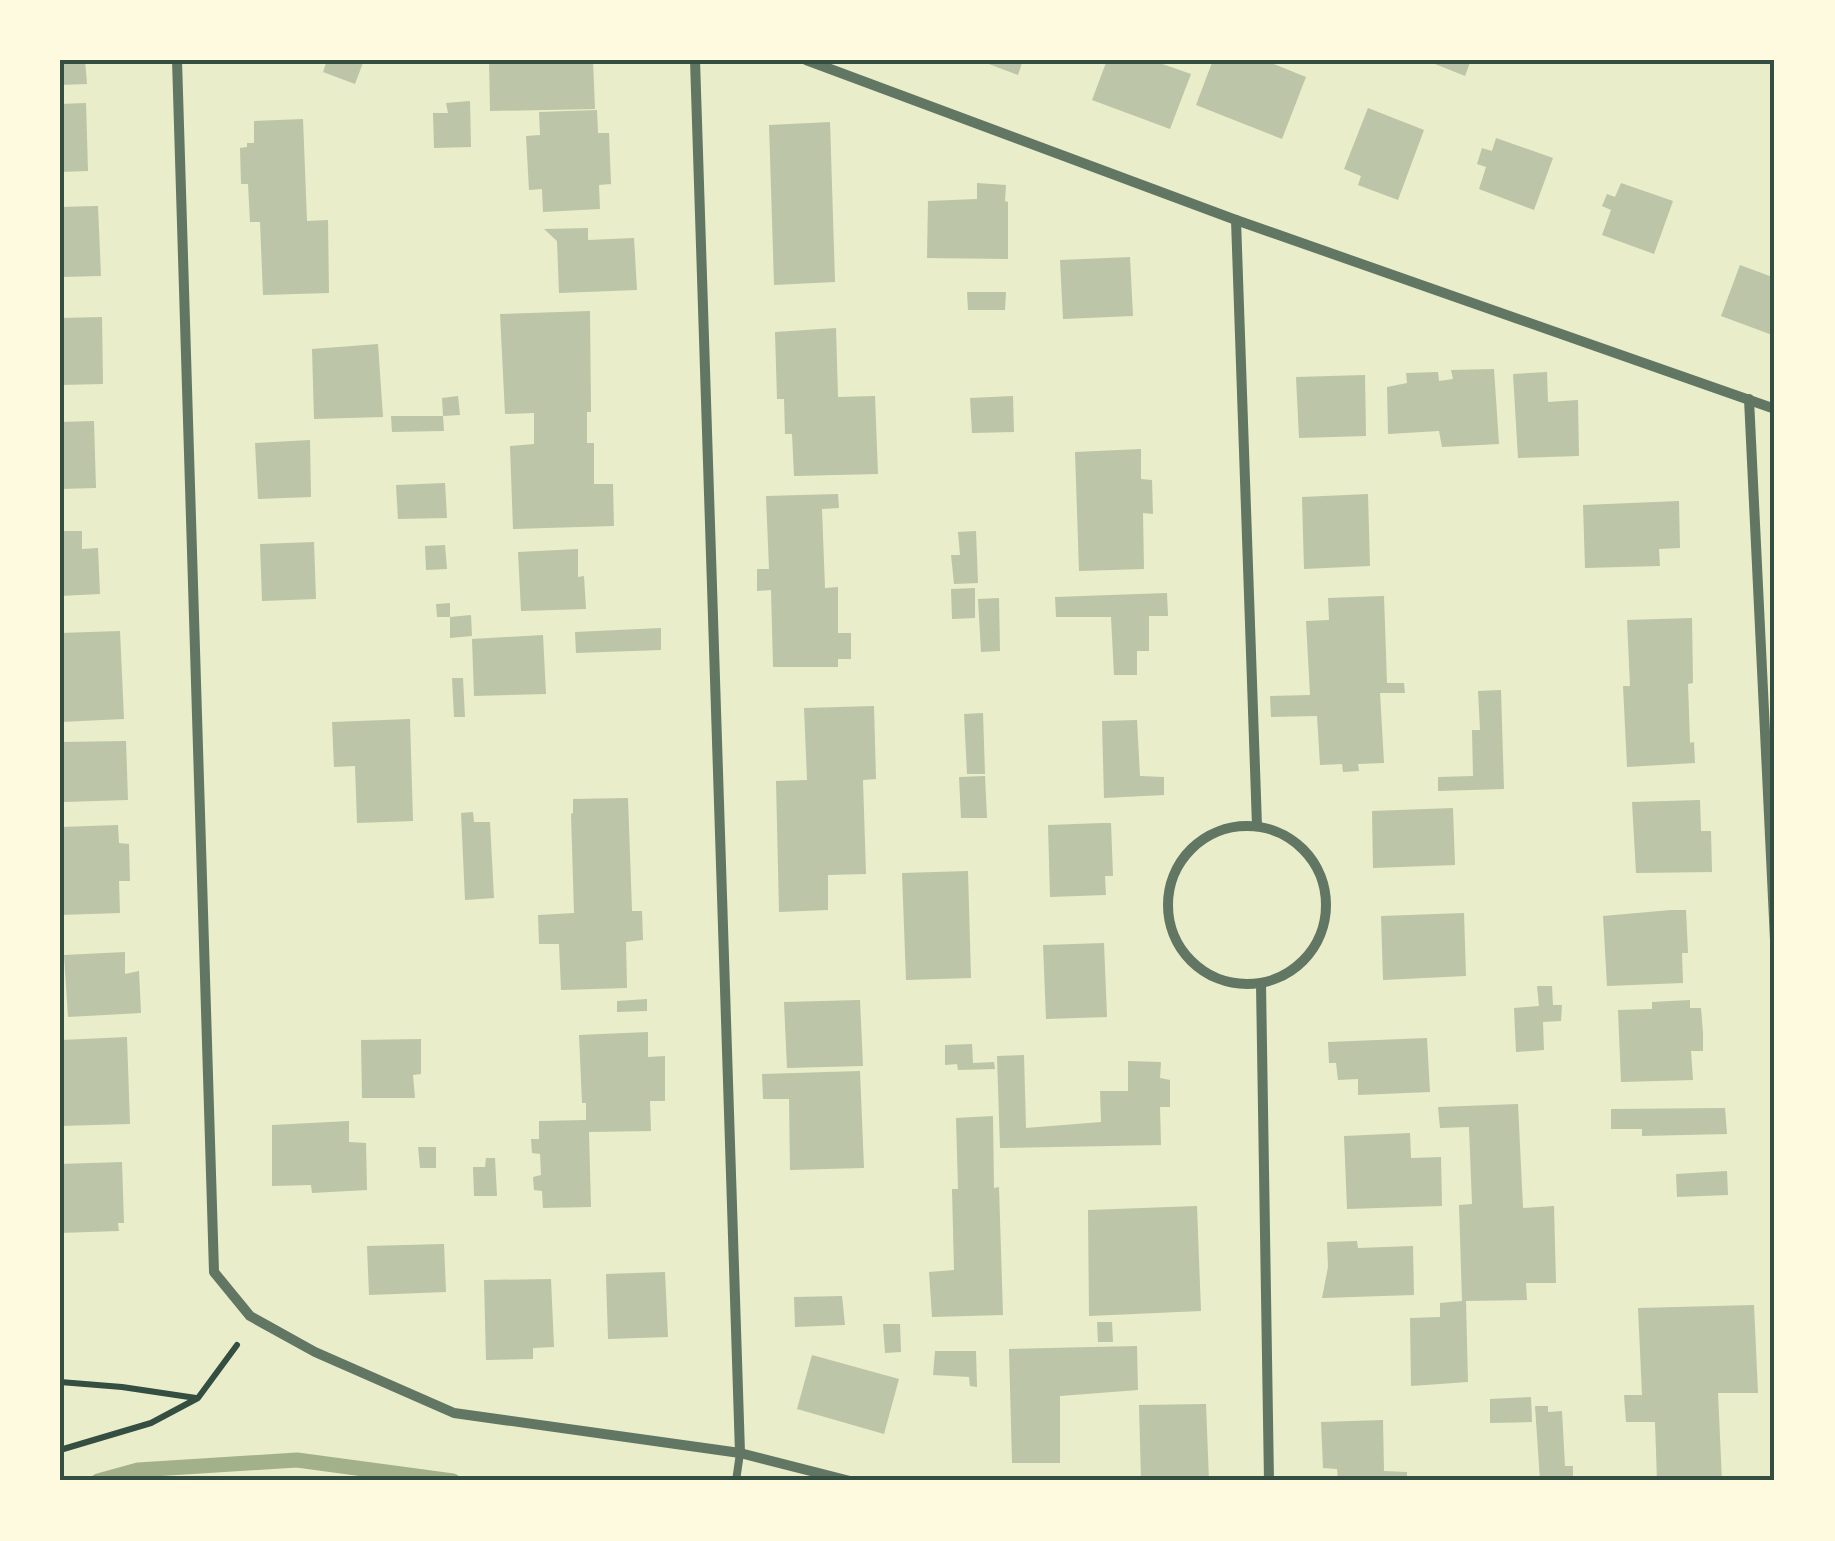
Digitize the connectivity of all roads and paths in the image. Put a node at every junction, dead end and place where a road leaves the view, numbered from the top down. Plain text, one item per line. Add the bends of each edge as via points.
1 (178, 60) edge
2 (695, 60) edge
3 (806, 60) edge
4 (1236, 220) junction
5 (1749, 399) junction
6 (1775, 409) edge
7 (1256, 826) junction
8 (1775, 940) edge
9 (1261, 984) junction
10 (250, 1316) junction
11 (60, 1382) edge
12 (198, 1398) junction
13 (60, 1450) edge
14 (740, 1452) junction
15 (736, 1481) edge
16 (850, 1481) edge
17 (1268, 1481) edge

1 - 10 street via 214,1272
2 - 14 street
3 - 4 street
4 - 5 street
4 - 7 street
5 - 6 street
5 - 8 street
7 - 9 street via 1301,847 1326,890 1319,940 1305,961
7 - 9 street via 1229,827 1184,856 1167,907 1187,958 1234,984
9 - 17 street
10 - 12 path via 237,1346
10 - 14 street via 454,1412
11 - 12 path
12 - 13 path via 151,1423
14 - 15 lane
14 - 16 street

